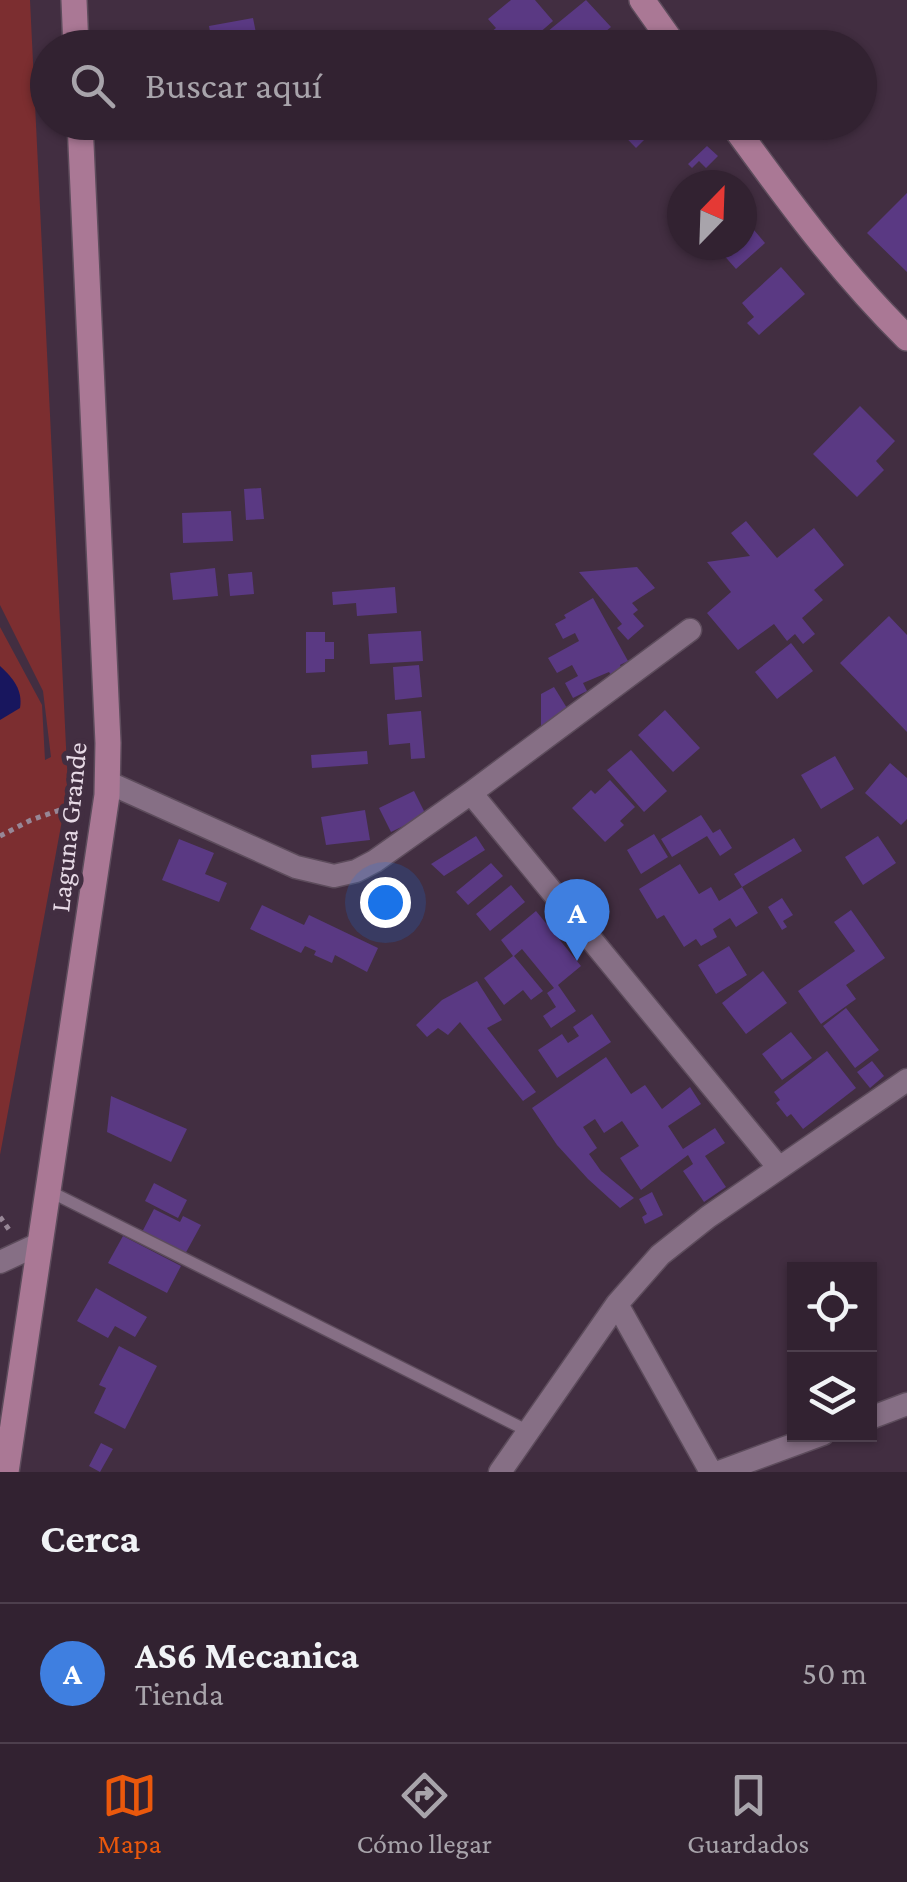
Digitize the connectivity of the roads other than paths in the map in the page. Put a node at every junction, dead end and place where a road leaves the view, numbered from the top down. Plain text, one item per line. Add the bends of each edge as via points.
1 (74, 0) edge
2 (642, 0) edge
3 (75, 30) edge
4 (663, 30) edge
5 (81, 140) edge
6 (744, 140) edge
7 (907, 338) edge
8 (690, 630) dead end
9 (107, 788) junction
10 (471, 793) junction
11 (907, 1080) edge
12 (779, 1168) junction
13 (49, 1191) junction
14 (42, 1243) junction
15 (0, 1262) edge
16 (617, 1304) junction
17 (907, 1404) edge
18 (877, 1415) edge
19 (528, 1431) junction
20 (802, 1442) edge
21 (6, 1472) edge
22 (500, 1472) edge
23 (711, 1472) edge
24 (720, 1472) edge

1 - 3 main road
2 - 4 main road
5 - 9 main road, Laguna Grande
6 - 7 main road via 802,220
8 - 10 street
9 - 10 street via 296,867 334,876 375,862
9 - 13 main road, Laguna Grande
10 - 12 street
11 - 12 street
12 - 16 street via 660,1255
13 - 14 main road, Laguna Grande
13 - 19 lane
14 - 15 street
14 - 21 main road, Laguna Grande
16 - 19 street
16 - 23 street
17 - 18 street
19 - 22 street
20 - 24 street

